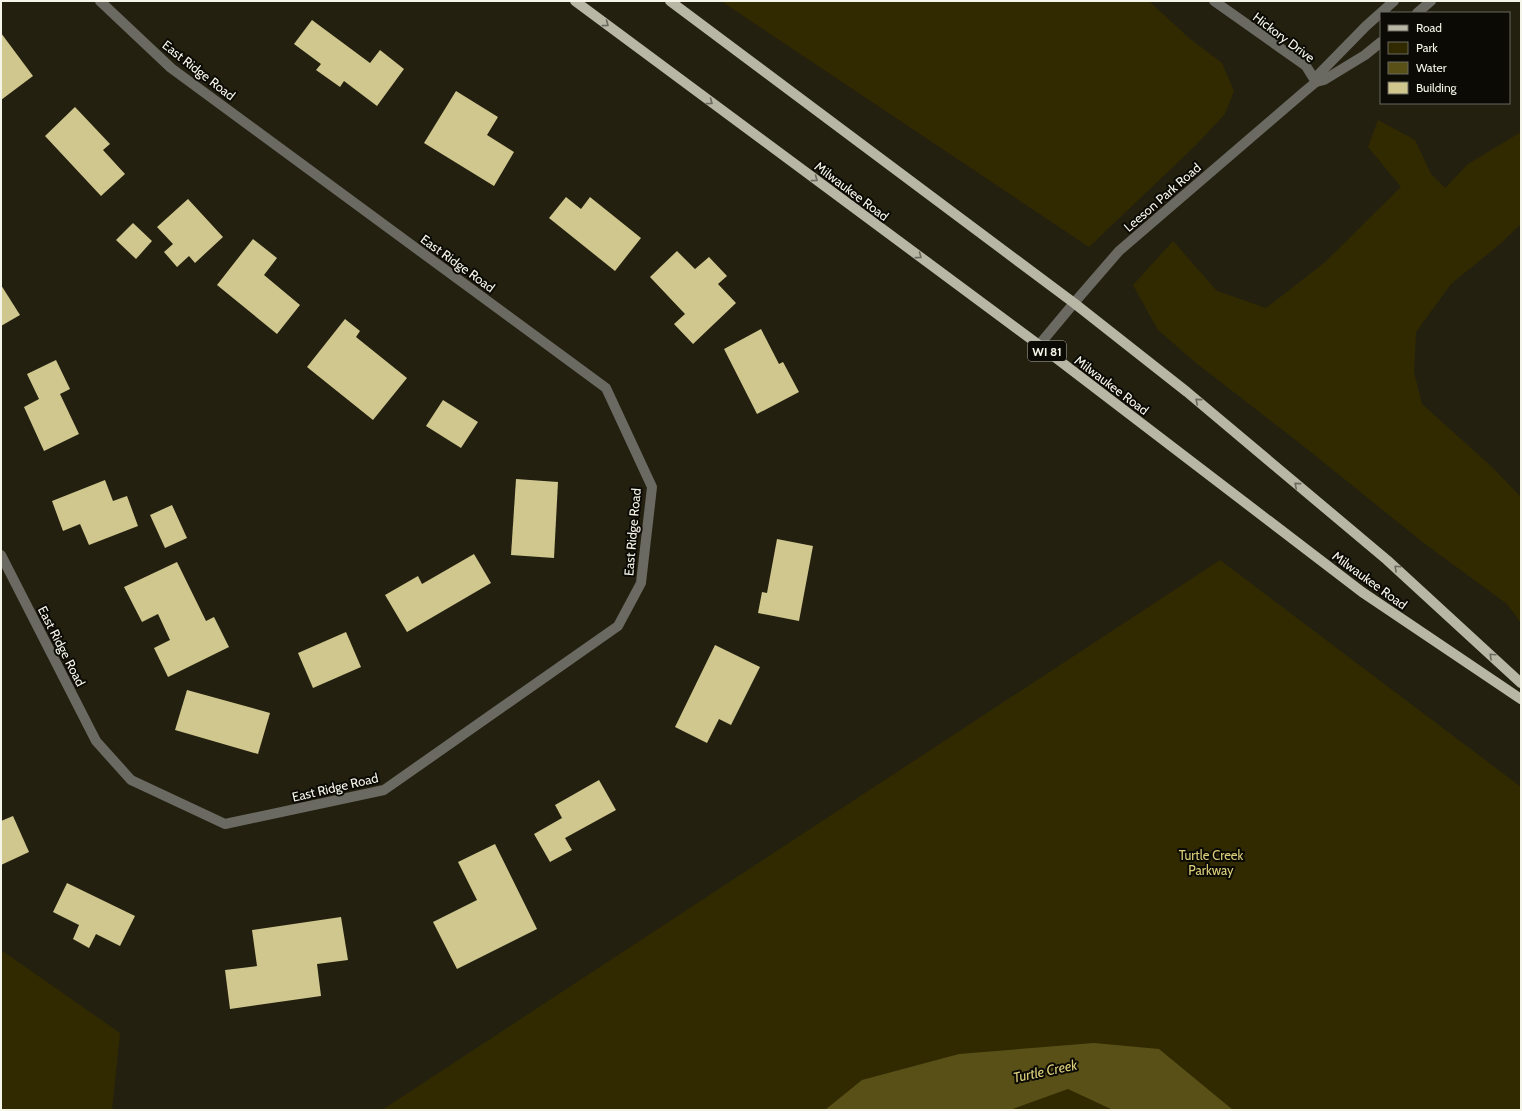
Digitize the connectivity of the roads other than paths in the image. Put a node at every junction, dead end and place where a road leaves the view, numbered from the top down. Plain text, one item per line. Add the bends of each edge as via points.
1 (100, 1) edge
2 (575, 1) edge
3 (670, 1) edge
4 (1214, 1) edge
5 (1394, 1) edge
6 (1431, 1) edge
7 (1382, 12) edge
8 (1418, 12) edge
9 (1380, 14) edge
10 (1380, 43) edge
11 (1316, 82) junction
12 (1074, 303) junction
13 (1039, 345) junction
14 (1, 555) edge
15 (1521, 683) edge
16 (1521, 699) edge

1 - 14 street, East Ridge Road via 171,68 606,388 652,487 641,583 618,626 384,790 225,824 131,780 96,741
2 -> 13 main road, Milwaukee Road / WI 81
3 - 12 main road, Milwaukee Road
4 - 11 street, Hickory Drive via 1306,66
5 - 7 street, Leeson Park Road
6 - 8 street
9 - 11 street, Leeson Park Road via 1319,74
10 - 11 street, Leeson Park Road via 1365,55 1324,80
11 - 12 street, Leeson Park Road via 1119,251
12 - 13 street, Leeson Park Road
15 -> 12 main road, Milwaukee Road via 1387,560 1187,392
13 - 16 main road, Milwaukee Road / WI 81 via 1362,592

